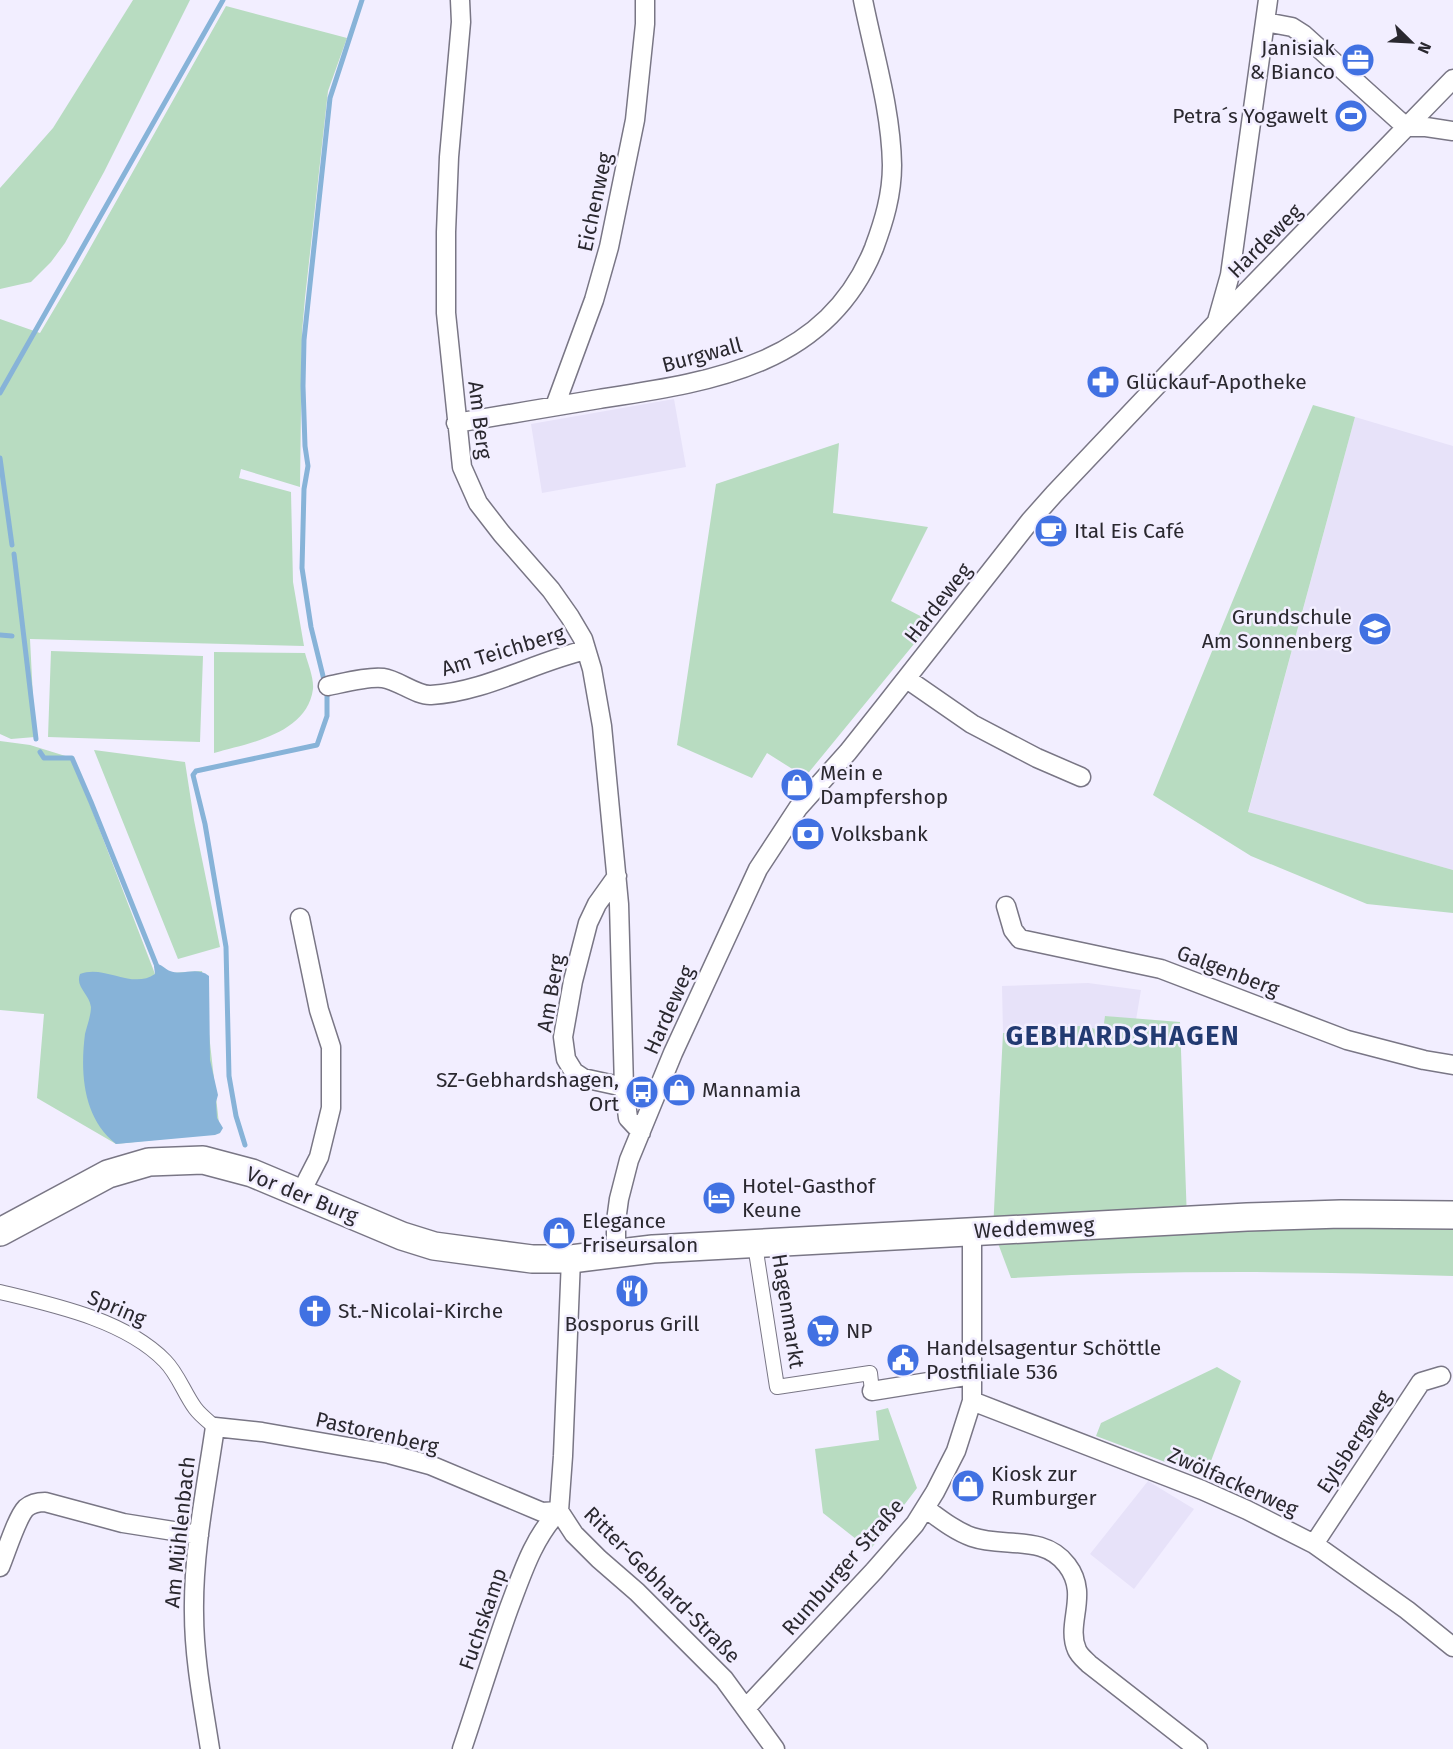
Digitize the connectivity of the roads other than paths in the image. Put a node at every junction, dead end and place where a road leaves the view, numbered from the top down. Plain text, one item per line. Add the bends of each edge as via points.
1 (460, 0) edge
2 (645, 0) edge
3 (863, 0) edge
4 (1268, 0) edge
5 (1265, 22) junction
6 (1453, 79) edge
7 (1406, 128) junction
8 (1453, 131) edge
9 (1216, 322) junction
10 (555, 406) junction
11 (456, 423) junction
12 (586, 650) junction
13 (907, 679) junction
14 (328, 686) dead end
15 (1081, 777) dead end
16 (617, 876) junction
17 (1006, 906) dead end
18 (300, 918) dead end
19 (1453, 1065) edge
20 (624, 1087) junction
21 (640, 1132) junction
22 (300, 1194) junction
23 (1453, 1215) edge
24 (972, 1231) junction
25 (0, 1232) edge
26 (755, 1245) junction
27 (616, 1253) junction
28 (571, 1259) junction
29 (0, 1292) edge
30 (972, 1375) junction
31 (1441, 1376) dead end
32 (872, 1391) joint
33 (972, 1401) junction
34 (215, 1427) junction
35 (925, 1508) junction
36 (559, 1510) junction
37 (199, 1535) junction
38 (1314, 1544) junction
39 (0, 1566) edge
40 (1453, 1647) edge
41 (746, 1708) junction
42 (210, 1749) edge
43 (462, 1749) edge
44 (775, 1749) edge
45 (1198, 1749) edge

1 - 11 street, Am Berg via 446,232 446,313
2 - 10 street, Eichenweg via 635,120 609,248
3 - 10 street, Burgwall via 887,106 891,187 888,210 869,260 840,305 792,345 745,369 704,381
4 - 5 street
5 - 7 street via 1292,27 1303,34
5 - 9 street via 1230,275
6 - 7 street, Hardeweg
7 - 8 street
7 - 9 street, Hardeweg
9 - 13 street, Hardeweg via 1030,521
10 - 11 street, Burgwall
11 - 12 street, Am Berg via 462,467 478,503 551,590
12 - 14 street, Am Teichberg via 489,683 427,696 382,677
12 - 16 street, Am Berg via 602,726
13 - 15 street via 972,724
13 - 21 street, Hardeweg via 798,808 758,869
16 - 20 street, Am Berg
16 - 20 street, Am Berg via 588,923 563,1037 566,1059 574,1072 582,1078
17 - 19 street, Galgenberg via 1013,930 1028,943 1161,969 1347,1040
18 - 22 street via 319,1010 331,1047 331,1108 319,1157
20 - 21 street, Am Berg via 628,1118
21 - 27 street, Hardeweg via 619,1199
22 - 25 main road, Vor der Burg via 222,1164 203,1160 149,1162 108,1174
22 - 28 main road, Vor der Burg via 434,1246 532,1259
23 - 24 main road, Weddemweg via 1294,1215
24 - 26 main road, Weddemweg
24 - 30 street, Rumburger Straße
26 - 27 main road, Weddemweg
26 - 32 street, Hagenmarkt via 777,1387 870,1373
27 - 28 main road, Vor der Burg
28 - 36 street, Ritter-Gebhard-Straße
29 - 34 street, Spring via 95,1319 135,1336 168,1363 195,1408
30 - 32 street, Hagenmarkt
30 - 33 street, Rumburger Straße
31 - 38 street, Eylsbergweg via 1420,1383
33 - 35 street, Rumburger Straße via 956,1451
33 - 38 street, Zwölfackerweg via 1202,1490
34 - 36 street, Pastorenberg via 389,1454 430,1465 542,1512
34 - 37 street, Am Mühlenbach
35 - 41 street, Rumburger Straße via 874,1571
35 - 45 street via 945,1524 974,1538 1027,1543 1056,1554 1067,1565 1078,1593 1074,1632 1077,1650 1096,1670
36 - 41 street, Ritter-Gebhard-Straße via 582,1542 717,1672
36 - 43 street, Fuchskamp via 532,1548
37 - 39 street via 35,1503 26,1508
37 - 42 street, Am Mühlenbach via 194,1613 196,1655
38 - 40 street, Zwölfackerweg
41 - 44 street, Ritter-Gebhard-Straße

